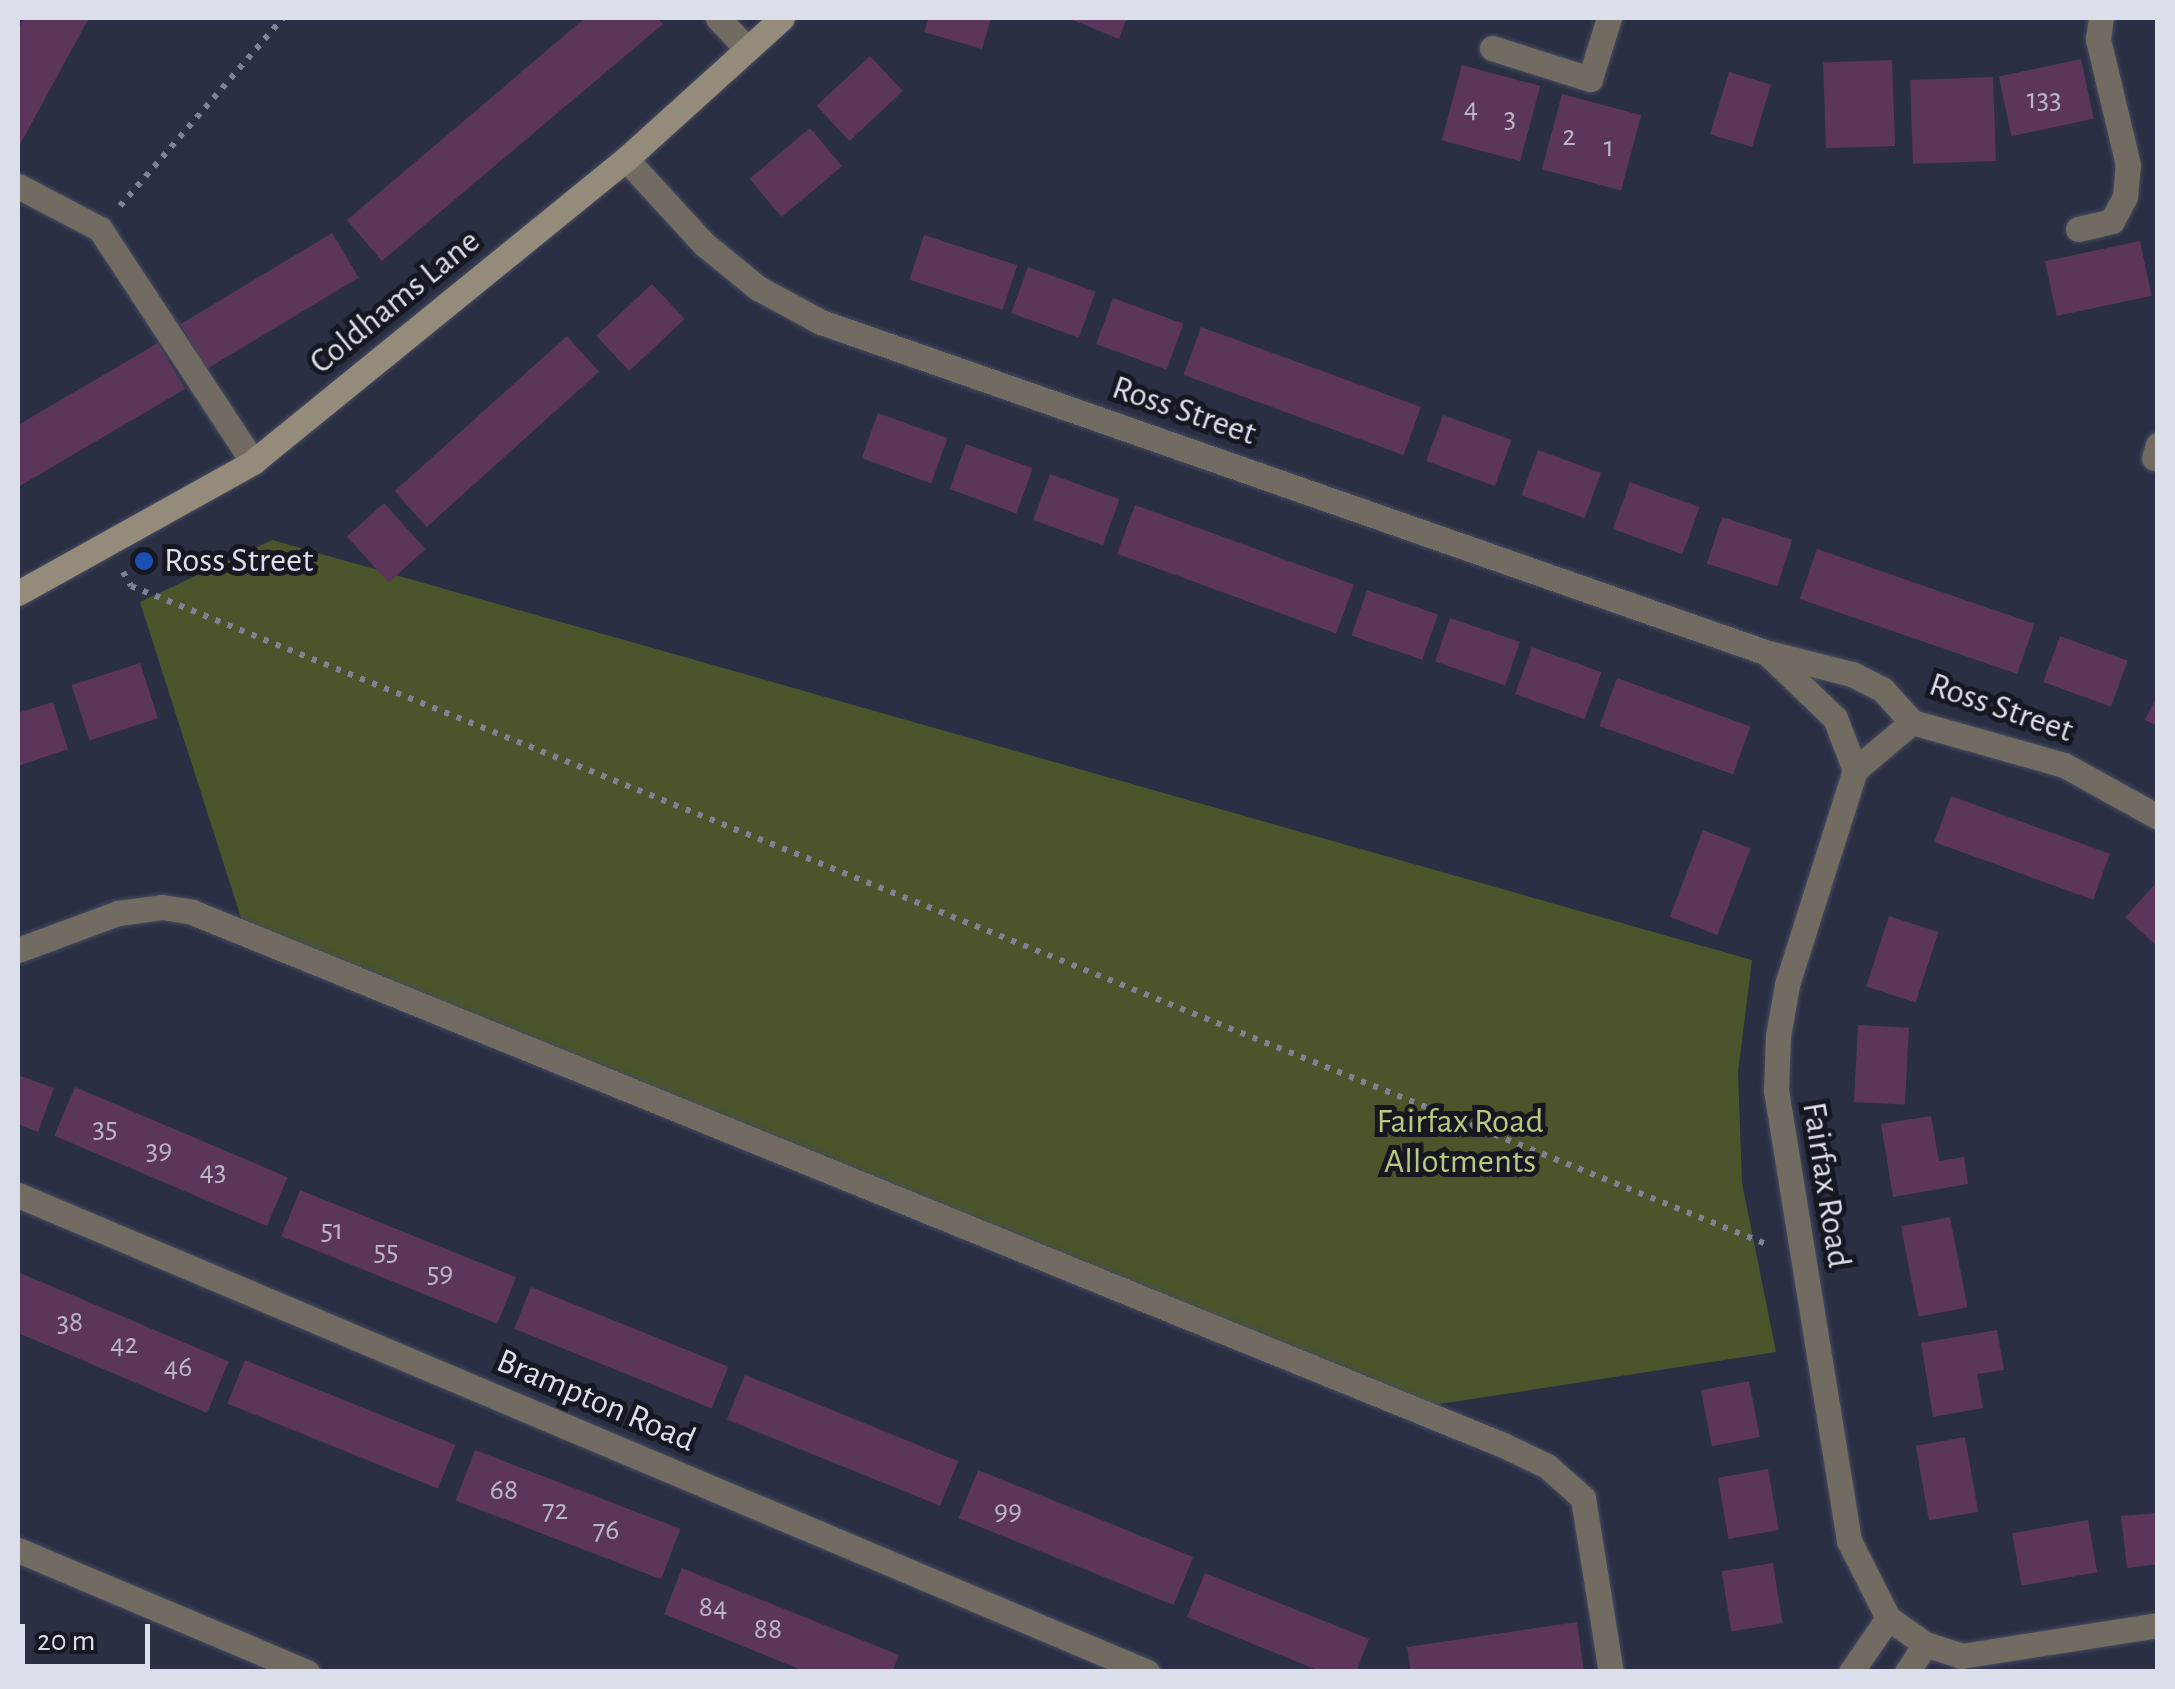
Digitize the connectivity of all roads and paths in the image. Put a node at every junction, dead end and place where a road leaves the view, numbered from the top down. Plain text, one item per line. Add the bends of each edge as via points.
1 (282, 18) edge
2 (718, 18) edge
3 (782, 18) edge
4 (1609, 18) edge
5 (2101, 18) edge
6 (1492, 48) dead end
7 (747, 49) junction
8 (626, 159) junction
9 (18, 186) edge
10 (100, 229) junction
11 (2078, 229) dead end
12 (253, 462) junction
13 (108, 546) junction
14 (18, 593) edge
15 (1765, 652) junction
16 (1912, 722) junction
17 (1855, 770) junction
18 (2158, 817) edge
19 (18, 950) edge
20 (18, 1195) edge
21 (1803, 1259) junction
22 (18, 1550) edge
23 (1888, 1618) junction
24 (2158, 1625) edge
25 (1925, 1644) junction
26 (307, 1672) edge
27 (1147, 1672) edge
28 (1611, 1672) edge
29 (1852, 1672) edge
30 (1908, 1672) edge

1 - 10 path
2 - 7 street
3 - 7 street, Coldhams Lane
4 - 6 street via 1590,79
5 - 11 street via 2098,40 2128,165 2112,221
7 - 8 street, Coldhams Lane
8 - 12 street, Coldhams Lane
8 - 15 street, Ross Street via 704,244 758,288 822,322
9 - 10 street
10 - 12 street
12 - 13 street, Coldhams Lane
13 - 14 street, Coldhams Lane
13 - 21 path via 131,586
15 - 16 street, Ross Street via 1852,674 1882,689
15 - 17 street, Ross Street via 1835,718
16 - 17 street
16 - 18 street, Ross Street via 2064,766
17 - 21 street, Fairfax Road via 1787,985 1778,1036 1776,1090
19 - 28 street via 118,913 162,906 192,912 1500,1444 1547,1466 1583,1498
20 - 27 street, Brampton Road
21 - 23 street, Fairfax Road via 1849,1541
22 - 26 street
23 - 25 street
23 - 29 street
24 - 25 street via 2004,1654 1961,1656
25 - 30 street

